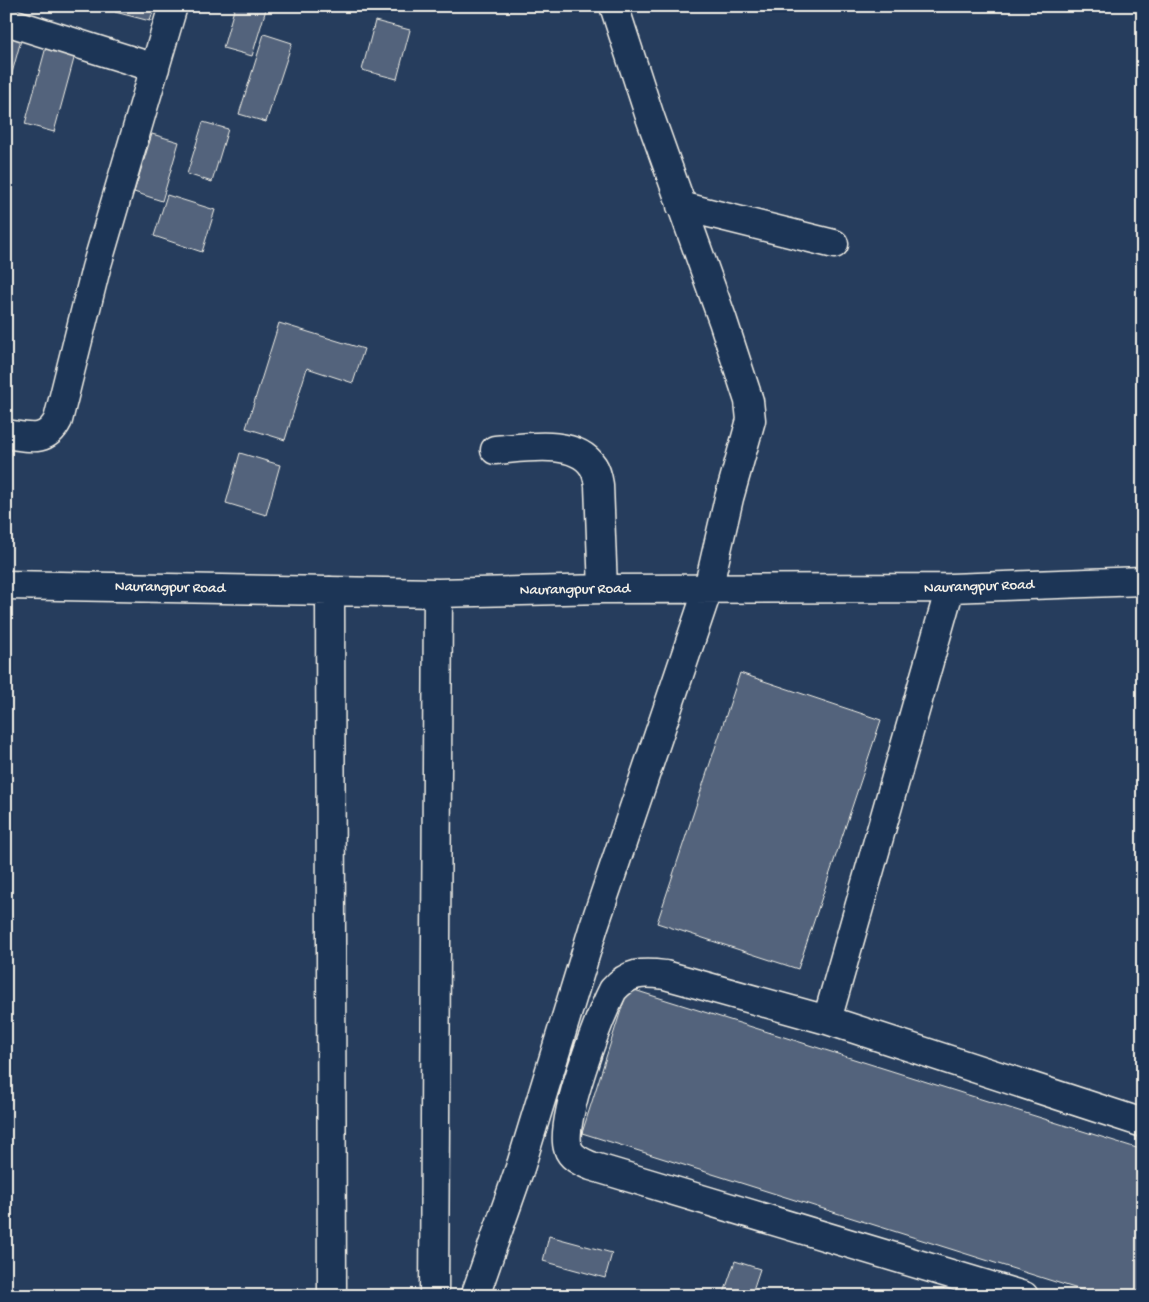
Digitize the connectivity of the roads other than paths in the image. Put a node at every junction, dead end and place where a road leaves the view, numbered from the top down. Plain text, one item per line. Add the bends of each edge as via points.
1 (173, 6) edge
2 (614, 6) edge
3 (6, 21) edge
4 (155, 68) junction
5 (681, 206) junction
6 (834, 244) dead end
7 (6, 434) edge
8 (495, 450) dead end
9 (1143, 581) edge
10 (6, 585) edge
11 (950, 588) junction
12 (603, 589) junction
13 (708, 589) junction
14 (330, 591) junction
15 (438, 593) junction
16 (826, 1020) junction
17 (1143, 1123) edge
18 (332, 1296) edge
19 (434, 1296) edge
20 (475, 1296) edge
21 (1024, 1296) edge

1 - 4 street
2 - 5 street
3 - 4 street
4 - 7 street via 96,268 58,420 54,428 40,438
5 - 6 street
5 - 13 street via 723,321 751,412
8 - 12 street via 566,449 592,464 599,485
9 - 11 street, Naurangpur Road
10 - 14 street, Naurangpur Road
11 - 13 street, Naurangpur Road
11 - 16 street
12 - 13 street, Naurangpur Road
12 - 15 street, Naurangpur Road
13 - 20 street via 594,926 521,1164
14 - 15 street, Naurangpur Road
14 - 18 street
15 - 19 street
16 - 17 street
16 - 21 street via 665,975 646,972 632,975 613,990 584,1063 569,1114 566,1139 571,1154 591,1166

